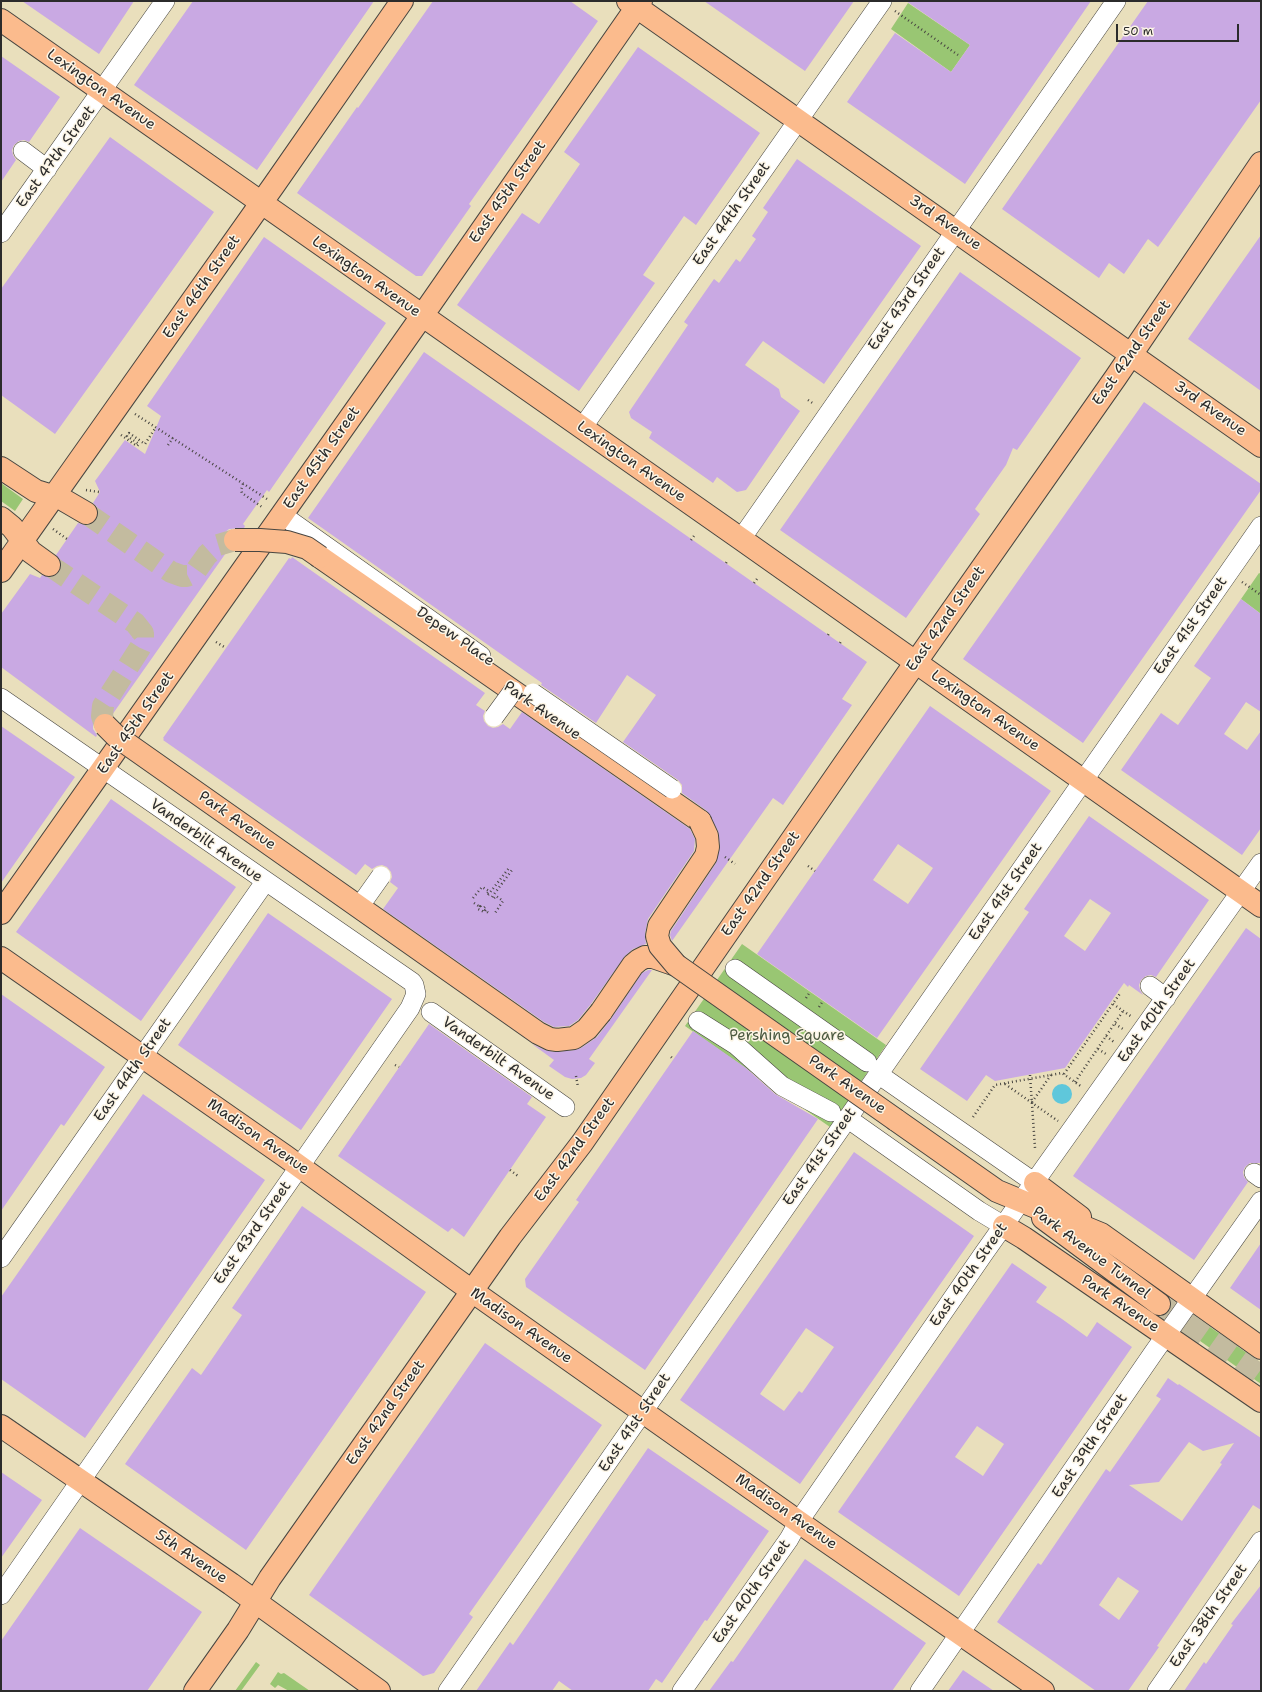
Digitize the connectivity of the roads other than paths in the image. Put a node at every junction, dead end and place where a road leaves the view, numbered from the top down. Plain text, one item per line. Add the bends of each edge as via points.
1 (165, 1) edge
2 (402, 1) edge
3 (881, 1) edge
4 (1116, 1) edge
5 (635, 3) edge
6 (1, 20) edge
7 (103, 91) junction
8 (798, 120) junction
9 (23, 151) dead end
10 (1261, 163) edge
11 (47, 170) junction
12 (261, 203) junction
13 (955, 230) junction
14 (1, 233) edge
15 (422, 316) junction
16 (1131, 354) junction
17 (582, 428) junction
18 (1261, 446) edge
19 (1, 468) edge
20 (54, 497) junction
21 (274, 507) junction
22 (86, 513) tunnel mouth
23 (1, 518) edge
24 (1261, 526) edge
25 (741, 539) junction
26 (235, 540) tunnel mouth
27 (23, 541) junction
28 (49, 565) tunnel mouth
29 (1, 571) edge
30 (916, 662) junction
31 (523, 692) junction
32 (1, 698) edge
33 (494, 717) dead end
34 (105, 725) tunnel mouth
35 (104, 769) junction
36 (1083, 781) junction
37 (700, 821) junction
38 (1261, 863) edge
39 (381, 876) dead end
40 (266, 882) junction
41 (1240, 892) junction
42 (1261, 906) edge
43 (359, 907) junction
44 (1, 913) edge
45 (1, 958) edge
46 (676, 965) junction
47 (735, 969) dead end
48 (412, 982) joint
49 (1150, 986) dead end
50 (1166, 998) junction
51 (431, 1012) dead end
52 (698, 1021) dead end
53 (143, 1057) junction
54 (872, 1068) junction
55 (565, 1106) dead end
56 (839, 1115) junction
57 (300, 1166) junction
58 (1035, 1183) junction
59 (1261, 1201) edge
60 (1012, 1214) junction
61 (1101, 1234) junction
62 (1, 1258) edge
63 (472, 1291) junction
64 (1192, 1299) junction
65 (1159, 1304) tunnel mouth
66 (1166, 1336) junction
67 (1261, 1348) edge
68 (1261, 1401) edge
69 (644, 1412) junction
70 (1, 1426) edge
71 (80, 1481) junction
72 (799, 1521) junction
73 (1261, 1541) edge
74 (1, 1595) edge
75 (256, 1602) junction
76 (960, 1633) junction
77 (195, 1691) edge
78 (379, 1691) edge
79 (448, 1691) edge
80 (682, 1691) edge
81 (920, 1691) edge
82 (1043, 1691) edge
83 (1157, 1691) edge

1 - 7 street, East 47th Street
2 - 12 main road, East 46th Street
3 - 8 street, East 44th Street
4 - 13 street, East 43rd Street
5 - 8 main road, 3rd Avenue
5 - 15 main road, East 45th Street
6 - 7 main road, Lexington Avenue
7 - 11 street, East 47th Street
7 - 12 main road, Lexington Avenue
8 - 13 main road, 3rd Avenue
8 - 17 street, East 44th Street
9 - 11 street
10 - 16 main road, East 42nd Street
11 - 14 street, East 47th Street
12 - 15 main road, Lexington Avenue
12 - 20 main road, East 46th Street
13 - 16 main road, 3rd Avenue
13 - 25 street, East 43rd Street
15 - 17 main road, Lexington Avenue
15 - 21 main road, East 45th Street
16 - 18 main road, 3rd Avenue
16 - 30 main road, East 42nd Street
17 - 25 main road, Lexington Avenue
19 - 20 main road via 36,492
20 - 22 main road
20 - 27 main road, East 46th Street
21 - 31 street, Depew Place
21 - 35 main road, East 45th Street
23 - 27 main road
24 - 36 street, East 41st Street
25 - 30 main road, Lexington Avenue
26 - 31 main road, Park Avenue, bridge via 280,541 307,548
27 - 28 main road
27 - 29 main road, East 46th Street
30 - 36 main road, Lexington Avenue
30 - 63 main road, East 42nd Street via 575,1153
31 - 33 street, bridge
31 - 37 main road, Park Avenue
31 - 37 street, Depew Place, bridge via 672,789 695,809
32 - 35 street, Vanderbilt Avenue
34 - 43 main road, Park Avenue, bridge via 116,736
35 - 40 street, Vanderbilt Avenue
35 - 44 main road, East 45th Street
36 - 41 main road, Lexington Avenue
36 - 54 street, East 41st Street via 892,1057
37 - 46 main road, Park Avenue, bridge via 707,836 706,856 661,922 657,932 660,946
38 - 41 street, East 40th Street
39 - 43 street, bridge
40 - 48 street, Vanderbilt Avenue
40 - 53 street, East 44th Street
41 - 42 main road, Lexington Avenue
41 - 50 street, East 40th Street
43 - 46 main road, Park Avenue, bridge via 550,1039 574,1038 587,1028 639,960 653,957
45 - 53 main road, Madison Avenue
46 - 60 main road, Park Avenue, bridge via 997,1191
47 - 54 street, Park Avenue
48 - 57 street, East 43rd Street via 416,989 413,1003
49 - 50 street
50 - 58 street, East 40th Street
51 - 55 street, Vanderbilt Avenue
52 - 56 street, Park Avenue via 736,1045 782,1086
53 - 57 main road, Madison Avenue
53 - 62 street, East 44th Street
54 - 56 street, East 41st Street
54 - 58 street, Park Avenue
56 - 60 street, Park Avenue via 979,1211
56 - 69 street, East 41st Street via 726,1291
57 - 63 main road, Madison Avenue
57 - 71 street, East 43rd Street
58 - 60 street, East 40th Street
58 - 61 main road
59 - 64 street, East 39th Street
60 - 61 main road, Park Avenue
60 - 65 main road, Park Avenue Tunnel
60 - 66 main road, Park Avenue via 1024,1238
60 - 72 street, East 40th Street
61 - 64 main road, Park Avenue
63 - 69 main road, Madison Avenue
63 - 75 main road, East 42nd Street
64 - 66 street, East 39th Street
64 - 67 main road, Park Avenue
66 - 68 main road, Park Avenue
66 - 76 street, East 39th Street
69 - 72 main road, Madison Avenue
69 - 79 street, East 41st Street
70 - 71 main road, 5th Avenue
71 - 74 street, East 43rd Street
71 - 75 main road, 5th Avenue
72 - 76 main road, Madison Avenue
72 - 80 street, East 40th Street via 785,1546
73 - 83 street, East 38th Street
75 - 77 main road, East 42nd Street
75 - 78 main road, 5th Avenue
76 - 81 street, East 39th Street
76 - 82 main road, Madison Avenue

